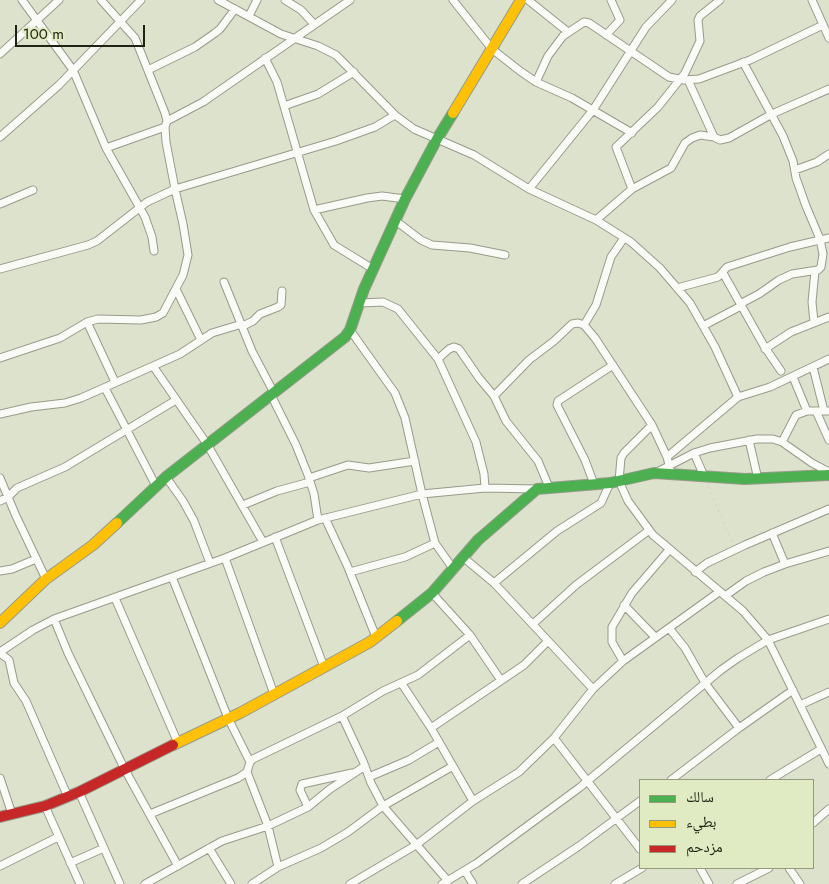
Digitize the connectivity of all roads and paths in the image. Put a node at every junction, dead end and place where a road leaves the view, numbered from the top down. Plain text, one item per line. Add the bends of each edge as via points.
1 (22, 0) edge
2 (59, 0) edge
3 (102, 0) edge
4 (141, 0) edge
5 (218, 0) edge
6 (257, 0) edge
7 (285, 0) edge
8 (350, 0) edge
9 (453, 0) edge
10 (521, 0) edge
11 (528, 0) edge
12 (611, 0) edge
13 (672, 0) edge
14 (720, 0) edge
15 (812, 0) edge
16 (235, 9) junction
17 (249, 16) junction
18 (36, 19) junction
19 (121, 21) junction
20 (314, 24) junction
21 (823, 25) junction
22 (568, 32) junction
23 (606, 35) junction
24 (829, 38) edge
25 (294, 39) junction
26 (492, 49) junction
27 (632, 51) junction
28 (0, 54) edge
29 (264, 58) junction
30 (743, 62) junction
31 (73, 70) junction
32 (148, 70) junction
33 (354, 72) junction
34 (679, 80) junction
35 (688, 80) junction
36 (536, 82) junction
37 (829, 88) edge
38 (284, 106) junction
39 (593, 110) junction
40 (772, 114) junction
41 (395, 115) junction
42 (166, 124) junction
43 (632, 133) junction
44 (714, 136) junction
45 (0, 138) edge
46 (437, 139) junction
47 (106, 148) junction
48 (298, 154) junction
49 (829, 154) edge
50 (795, 170) junction
51 (175, 189) junction
52 (529, 189) junction
53 (632, 189) junction
54 (33, 190) dead end
55 (405, 199) junction
56 (0, 204) edge
57 (140, 208) junction
58 (314, 210) junction
59 (596, 220) junction
60 (396, 221) junction
61 (624, 238) junction
62 (829, 238) edge
63 (820, 240) junction
64 (154, 251) dead end
65 (505, 254) dead end
66 (0, 269) edge
67 (373, 269) junction
68 (815, 271) junction
69 (723, 273) junction
70 (224, 282) dead end
71 (678, 288) junction
72 (176, 289) junction
73 (282, 291) dead end
74 (360, 302) junction
75 (741, 305) junction
76 (829, 317) edge
77 (87, 322) junction
78 (814, 322) junction
79 (242, 325) junction
80 (584, 325) junction
81 (703, 326) junction
82 (350, 330) junction
83 (201, 340) junction
84 (765, 349) junction
85 (0, 358) edge
86 (438, 359) junction
87 (829, 359) edge
88 (612, 365) junction
89 (153, 366) junction
90 (813, 367) junction
91 (781, 371) dead end
92 (792, 377) junction
93 (115, 382) junction
94 (105, 388) junction
95 (272, 394) junction
96 (494, 396) junction
97 (738, 397) junction
98 (176, 400) junction
99 (807, 411) junction
100 (823, 411) edge
101 (0, 414) edge
102 (652, 425) junction
103 (126, 430) junction
104 (749, 440) junction
105 (829, 440) edge
106 (782, 442) junction
107 (207, 444) junction
108 (694, 453) junction
109 (667, 457) junction
110 (415, 461) junction
111 (670, 470) junction
112 (829, 473) edge
113 (704, 476) junction
114 (0, 478) edge
115 (166, 478) junction
116 (758, 478) junction
117 (310, 480) junction
118 (615, 482) junction
119 (594, 484) junction
120 (156, 486) junction
121 (549, 487) junction
122 (485, 488) junction
123 (537, 489) junction
124 (422, 494) junction
125 (8, 497) junction
126 (0, 501) edge
127 (243, 505) junction
128 (829, 509) edge
129 (321, 519) junction
130 (648, 531) junction
131 (772, 533) junction
132 (275, 537) junction
133 (263, 542) junction
134 (435, 544) junction
135 (736, 549) junction
136 (669, 550) junction
137 (829, 551) edge
138 (225, 558) junction
139 (464, 558) junction
140 (36, 559) junction
141 (210, 563) junction
142 (785, 564) junction
143 (454, 570) junction
144 (0, 571) edge
145 (350, 572) junction
146 (695, 572) junction
147 (172, 577) junction
148 (46, 579) junction
149 (494, 583) junction
150 (432, 593) junction
151 (722, 594) junction
152 (115, 598) junction
153 (624, 605) junction
154 (54, 619) junction
155 (829, 619) edge
156 (0, 623) edge
157 (533, 624) junction
158 (669, 628) junction
159 (470, 635) junction
160 (376, 637) junction
161 (655, 637) junction
162 (768, 640) junction
163 (548, 641) junction
164 (0, 653) edge
165 (623, 661) junction
166 (324, 667) junction
167 (500, 679) junction
168 (706, 683) junction
169 (402, 684) junction
170 (594, 689) junction
171 (793, 690) junction
172 (829, 692) edge
173 (274, 694) junction
174 (800, 705) junction
175 (342, 716) junction
176 (228, 718) junction
177 (431, 728) junction
178 (739, 728) junction
179 (554, 738) junction
180 (439, 742) junction
181 (178, 743) junction
182 (821, 749) junction
183 (828, 759) edge
184 (250, 762) junction
185 (365, 766) junction
186 (453, 766) junction
187 (124, 768) junction
188 (247, 772) junction
189 (357, 772) junction
190 (368, 777) junction
191 (0, 778) edge
192 (672, 779) edge
193 (772, 779) edge
194 (588, 781) junction
195 (79, 792) junction
196 (68, 797) junction
197 (473, 801) junction
198 (639, 802) edge
199 (44, 806) junction
200 (383, 806) junction
201 (308, 807) junction
202 (829, 809) edge
203 (12, 814) junction
204 (150, 814) junction
205 (0, 817) edge
206 (616, 818) junction
207 (814, 822) edge
208 (268, 826) junction
209 (58, 837) junction
210 (416, 845) junction
211 (104, 848) junction
212 (209, 848) junction
213 (639, 848) edge
214 (70, 863) junction
215 (0, 866) edge
216 (178, 866) junction
217 (278, 868) junction
218 (640, 869) edge
219 (701, 869) edge
220 (764, 869) edge
221 (790, 869) edge
222 (465, 871) junction
223 (445, 882) edge
224 (80, 884) edge
225 (120, 884) edge
226 (145, 884) edge
227 (231, 884) edge
228 (252, 884) edge
229 (350, 884) edge
230 (473, 884) edge
231 (522, 884) edge
232 (615, 884) edge
233 (709, 884) edge
234 (737, 884) edge
235 (800, 884) edge

1 - 18 street
2 - 18 street
3 - 19 street
4 - 19 street
5 - 16 street
6 - 17 street
7 - 20 street
8 - 20 street
9 - 26 street
10 - 26 street
11 - 22 street
12 - 23 street via 620,20
13 - 27 street via 646,28
14 - 34 street via 700,16 700,41
15 - 21 street
16 - 17 street
16 - 32 street via 215,33 188,51
17 - 25 street
18 - 28 street
18 - 31 street
19 - 31 street
19 - 32 street via 135,38
20 - 25 street
21 - 24 street
21 - 30 street
22 - 23 street via 586,22
22 - 36 street via 548,56
23 - 27 street
25 - 29 street
25 - 33 street via 336,55
26 - 36 street
26 - 46 street
27 - 34 street via 669,77
27 - 39 street
29 - 38 street via 277,82
29 - 42 street via 204,102
30 - 35 street
30 - 40 street
31 - 45 street
31 - 47 street
32 - 42 street
33 - 38 street via 318,94
33 - 41 street
34 - 35 street
34 - 43 street
35 - 44 street
36 - 39 street
37 - 40 street
38 - 48 street
39 - 43 street
39 - 52 street
40 - 44 street via 729,138 720,140
40 - 50 street
41 - 46 street via 414,129
41 - 48 street via 375,127
42 - 47 street
42 - 51 street
43 - 53 street via 616,148
44 - 53 street via 692,138 685,143 671,168
46 - 52 street via 474,155
46 - 55 street
47 - 57 street
48 - 51 street
48 - 58 street
49 - 50 street
50 - 63 street
51 - 57 street
51 - 72 street via 188,255 184,275
52 - 59 street
53 - 59 street
54 - 56 street
55 - 58 street via 382,196
55 - 60 street
57 - 64 street
57 - 66 street via 88,245
58 - 67 street via 334,245
59 - 61 street
60 - 65 street via 432,245
60 - 67 street
61 - 71 street
61 - 80 street via 612,257 596,305
62 - 63 street
63 - 68 street via 823,254 821,266
63 - 69 street via 727,268
67 - 74 street
68 - 75 street via 792,274
68 - 78 street
69 - 71 street via 712,280
69 - 75 street
70 - 79 street
71 - 81 street
72 - 77 street via 163,313 156,318
72 - 83 street
73 - 79 street via 278,307
74 - 82 street
74 - 86 street via 383,302 398,308
75 - 81 street
75 - 84 street
76 - 78 street
77 - 85 street via 60,338
77 - 93 street
78 - 84 street
79 - 83 street via 212,333
79 - 95 street
80 - 88 street
80 - 96 street via 572,324 529,360
81 - 97 street
82 - 95 street
82 - 110 street via 395,393 405,418
83 - 89 street
84 - 91 street
86 - 96 street via 449,349 458,349
86 - 122 street via 476,442
87 - 90 street
88 - 102 street
88 - 119 street via 558,401 557,405
89 - 93 street
89 - 98 street
90 - 92 street
90 - 100 street
92 - 97 street
92 - 99 street
93 - 94 street
94 - 101 street via 65,403
94 - 103 street
95 - 107 street
95 - 117 street
96 - 121 street via 506,422 538,461
97 - 109 street
98 - 103 street
98 - 107 street
99 - 100 street
99 - 106 street via 796,415
100 - 105 street
102 - 109 street
102 - 118 street via 624,453
103 - 120 street
103 - 125 street via 65,467 16,488
104 - 106 street
104 - 108 street
104 - 116 street
106 - 112 street
107 - 115 street
107 - 127 street
108 - 111 street
108 - 113 street
109 - 111 street
110 - 117 street via 369,468 348,465
110 - 124 street
111 - 113 street
111 - 118 street
112 - 116 street
113 - 116 street
113 - 135 path
114 - 125 street
115 - 120 street
115 - 141 street via 194,521
117 - 127 street
117 - 129 street
118 - 119 street
118 - 130 street
118 - 149 street via 601,502 558,531
119 - 121 street
120 - 148 street via 93,545
121 - 123 street
122 - 123 street
122 - 124 street
123 - 139 street via 478,540
124 - 129 street
124 - 134 street
125 - 126 street
125 - 140 street
127 - 133 street
128 - 131 street
129 - 132 street
129 - 145 street
130 - 136 street
130 - 157 street via 576,585
131 - 135 street
131 - 142 street
132 - 133 street
132 - 166 street
133 - 138 street
134 - 143 street
134 - 145 street via 405,557
135 - 146 street
136 - 146 street
136 - 153 street
137 - 142 street
138 - 141 street
138 - 173 street
139 - 143 street
139 - 149 street
140 - 144 street
140 - 148 street
141 - 147 street
142 - 151 street
143 - 150 street
145 - 160 street
146 - 151 street
147 - 152 street
147 - 176 street
148 - 156 street
149 - 157 street
150 - 159 street
150 - 160 street
151 - 158 street
151 - 162 street via 743,610
152 - 154 street
152 - 181 street
153 - 161 street
153 - 165 street via 612,627 611,636
154 - 164 street
154 - 187 street
155 - 162 street
157 - 163 street
158 - 161 street
158 - 168 street
159 - 167 street
159 - 169 street
160 - 166 street
161 - 165 street
162 - 168 street
162 - 171 street
163 - 167 street via 524,665
163 - 170 street
164 - 196 street via 9,660 14,683 26,701
165 - 170 street
166 - 173 street
167 - 177 street via 472,702
168 - 178 street
168 - 194 street
169 - 175 street via 383,691
169 - 177 street
170 - 179 street
171 - 174 street
171 - 178 street
172 - 174 street
173 - 176 street
174 - 182 street
175 - 184 street
175 - 185 street
176 - 181 street
176 - 184 street
177 - 180 street
178 - 192 street
179 - 194 street
179 - 197 street via 519,772
180 - 186 street
180 - 190 street via 409,760
181 - 187 street
182 - 183 street
182 - 193 street
184 - 188 street
185 - 189 street
185 - 190 street
186 - 197 street
186 - 200 street
187 - 195 street
187 - 204 street
188 - 204 street
188 - 208 street
189 - 201 street
189 - 201 street via 302,784 300,790
190 - 200 street
191 - 203 street
194 - 206 street
194 - 222 street
195 - 196 street
195 - 211 street
196 - 199 street
197 - 210 street
198 - 206 street
199 - 203 street
199 - 209 street
200 - 210 street
200 - 217 street via 321,848
201 - 208 street
202 - 207 street
203 - 205 street
204 - 216 street
206 - 213 street
206 - 231 street
208 - 212 street
208 - 217 street
209 - 214 street
209 - 215 street
210 - 223 street
210 - 229 street
211 - 214 street
211 - 225 street
212 - 216 street
212 - 227 street
214 - 224 street
216 - 226 street
217 - 228 street
218 - 232 street
219 - 233 street
220 - 234 street
221 - 235 street
222 - 223 street
222 - 230 street

